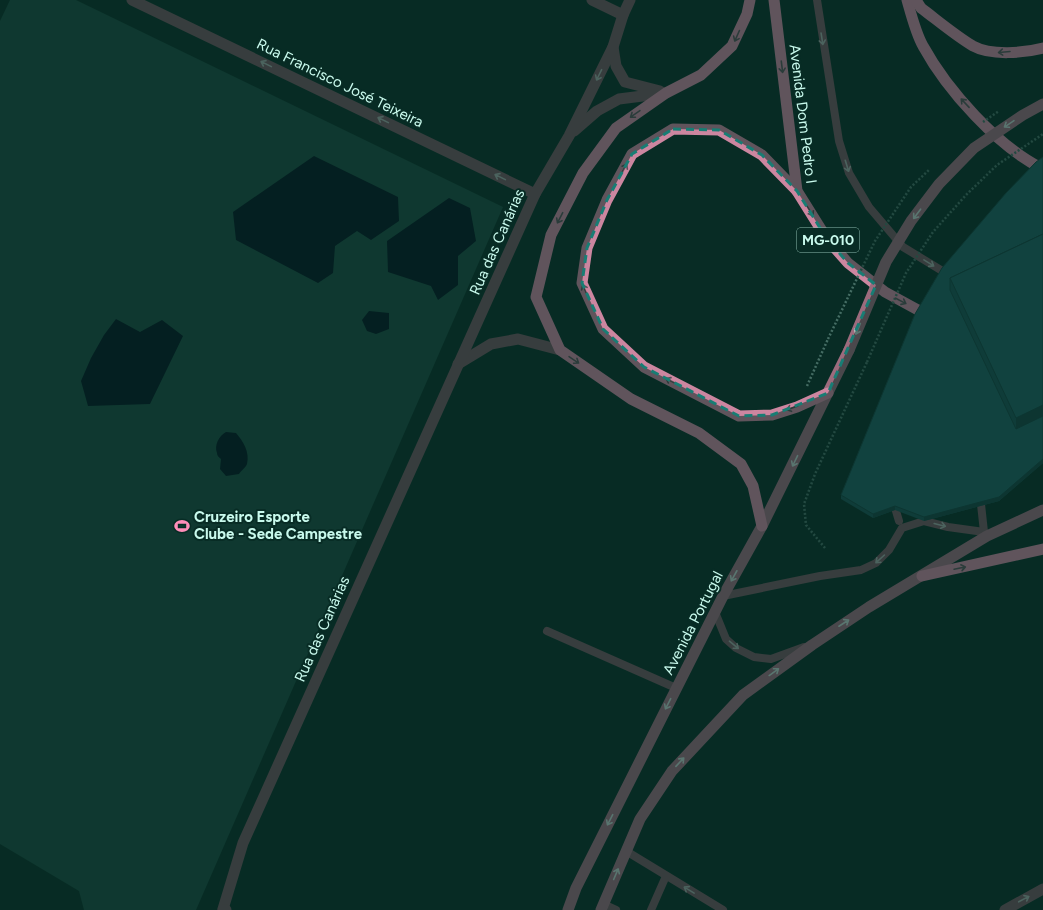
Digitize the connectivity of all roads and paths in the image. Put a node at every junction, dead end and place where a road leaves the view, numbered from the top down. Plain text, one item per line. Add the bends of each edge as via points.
1 (132, 0) edge
2 (592, 0) edge
3 (630, 0) edge
4 (750, 0) edge
5 (774, 0) edge
6 (817, 0) edge
7 (907, 0) edge
8 (916, 0) edge
9 (622, 15) junction
10 (613, 47) junction
11 (1043, 48) edge
12 (666, 93) junction
13 (1043, 104) edge
14 (1043, 134) edge
15 (569, 136) junction
16 (1043, 169) edge
17 (797, 191) junction
18 (535, 194) junction
19 (955, 278) edge
20 (938, 320) edge
21 (828, 339) dead end
22 (560, 350) junction
23 (458, 364) junction
24 (828, 393) junction
25 (796, 407) junction
26 (979, 484) edge
27 (890, 490) edge
28 (1041, 511) edge
29 (901, 524) junction
30 (762, 526) junction
31 (984, 532) junction
32 (825, 548) dead end
33 (1043, 549) edge
34 (922, 576) junction
35 (723, 596) junction
36 (715, 612) junction
37 (547, 631) dead end
38 (812, 644) junction
39 (676, 688) junction
40 (626, 851) junction
41 (666, 876) junction
42 (1043, 889) edge
43 (602, 907) edge
44 (224, 910) edge
45 (568, 910) edge
46 (616, 910) edge
47 (651, 910) edge
48 (723, 910) edge
49 (1005, 910) edge

18 -> 1 street, Rua Francisco José Teixeira
2 - 9 street
3 - 9 street, Rua das Canárias
4 -> 12 highway via 747,14 732,46 701,75
5 -> 17 highway, Avenida Dom Pedro I / MG-010
6 -> 19 lane via 839,141 849,173 869,207 903,247
16 -> 7 highway via 999,140 952,90 922,45
11 -> 8 highway via 997,53 974,47 921,8
9 - 10 street, Rua das Canárias
10 - 12 street via 616,66 626,82
10 -> 15 street, Rua das Canárias
12 - 15 street, Rua das Canárias via 619,99 597,111
12 -> 22 highway via 616,128 583,173 551,235 536,297
13 -> 24 main road, Avenida Portugal, bridge via 974,148 939,184 911,221 886,262
14 - 32 path, bridge via 997,165 966,195 932,232 906,273 815,474 804,504 806,525
15 - 18 street, Rua das Canárias
17 -> 20 highway, Avenida Dom Pedro I / MG-010 via 827,239 848,263 885,292
25 -> 17 highway via 772,415 739,416 644,367 603,329 582,283 587,248 607,200 632,154 673,129 719,130 762,155
18 - 23 street, Rua das Canárias
21 - 25 path
22 - 23 street via 518,339 491,344
22 -> 30 highway via 631,399 699,433 741,464 753,486
23 - 44 street, Rua das Canárias via 243,843
24 - 25 highway
24 -> 30 main road, Avenida Portugal
26 - 31 lane
27 - 29 lane, bridge
28 - 31 lane
28 - 34 main road via 987,536
29 -> 31 lane via 924,521
29 -> 35 lane via 889,550 876,563 861,570
30 -> 35 main road, Avenida Portugal
31 - 34 lane
34 -> 33 highway
38 -> 34 main road
35 - 36 main road, Avenida Portugal
36 -> 38 lane via 726,639 736,648 754,657 771,659
36 - 39 main road, Avenida Portugal
37 - 39 lane
40 -> 38 main road via 640,820 672,771 743,695
39 -> 45 main road, Avenida Portugal via 576,888
40 - 41 lane
43 -> 40 main road
41 - 47 lane
48 -> 41 lane
49 -> 42 street
43 - 46 lane

